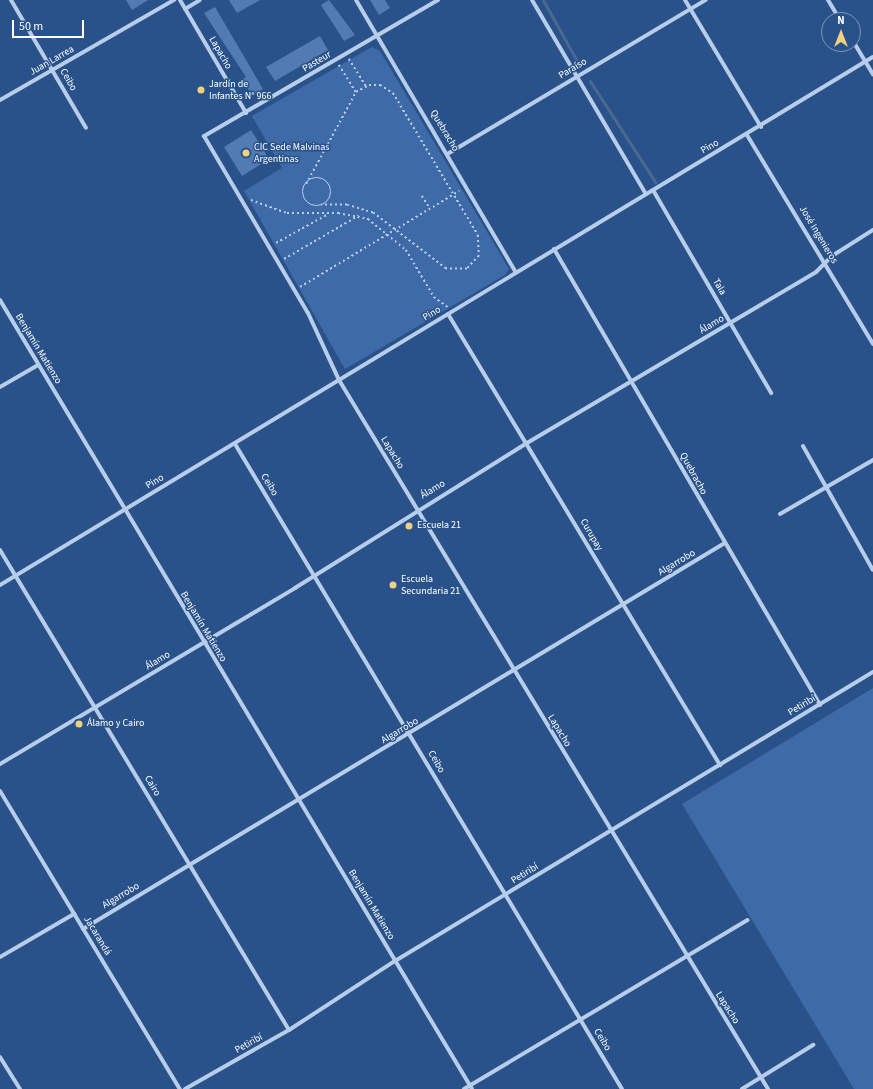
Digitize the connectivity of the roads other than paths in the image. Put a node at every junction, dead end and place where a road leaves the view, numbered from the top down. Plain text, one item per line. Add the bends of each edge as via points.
1 (11, 0) edge
2 (174, 0) edge
3 (180, 0) edge
4 (200, 0) edge
5 (356, 0) edge
6 (438, 0) edge
7 (532, 0) edge
8 (685, 0) edge
9 (706, 0) edge
10 (828, 0) edge
11 (185, 8) junction
12 (691, 9) junction
13 (835, 12) edge
14 (377, 36) junction
15 (860, 52) edge
16 (873, 57) edge
17 (866, 62) junction
18 (52, 70) junction
19 (873, 74) edge
20 (577, 76) junction
21 (0, 100) edge
22 (246, 113) junction
23 (760, 127) junction
24 (86, 128) dead end
25 (747, 135) junction
26 (204, 136) joint
27 (448, 153) junction
28 (652, 190) junction
29 (646, 194) junction
30 (873, 230) edge
31 (554, 249) junction
32 (825, 261) junction
33 (516, 273) junction
34 (0, 300) edge
35 (448, 314) junction
36 (731, 323) junction
37 (873, 344) edge
38 (38, 365) junction
39 (339, 380) junction
40 (633, 381) junction
41 (0, 387) edge
42 (771, 393) dead end
43 (527, 442) junction
44 (235, 444) junction
45 (803, 446) dead end
46 (873, 460) edge
47 (826, 487) junction
48 (125, 510) junction
49 (417, 510) junction
50 (780, 514) dead end
51 (723, 544) junction
52 (0, 550) edge
53 (873, 570) edge
54 (314, 575) junction
55 (15, 576) junction
56 (0, 585) edge
57 (623, 606) junction
58 (204, 644) junction
59 (513, 672) junction
60 (873, 672) edge
61 (820, 705) junction
62 (96, 707) junction
63 (410, 734) junction
64 (0, 764) edge
65 (720, 765) junction
66 (0, 790) edge
67 (298, 800) junction
68 (610, 831) junction
69 (190, 865) junction
70 (505, 896) junction
71 (74, 914) junction
72 (747, 920) dead end
73 (83, 929) junction
74 (686, 956) junction
75 (0, 957) edge
76 (395, 961) junction
77 (580, 1020) junction
78 (289, 1030) junction
79 (813, 1044) dead end
80 (0, 1057) edge
81 (760, 1077) junction
82 (471, 1087) edge
83 (20, 1089) edge
84 (180, 1089) edge
85 (185, 1089) edge
86 (464, 1089) edge
87 (622, 1089) edge
88 (742, 1089) edge
89 (768, 1089) edge

1 - 18 street, Ceibo
2 - 18 street, Juan Larrea
3 - 11 street, Lapacho
4 - 11 street
5 - 14 street, Quebracho
6 - 14 street, Pasteur
7 - 20 street
8 - 12 street
9 - 12 street, Paraíso
10 - 13 street
11 - 22 street, Lapacho
12 - 20 street, Paraíso
12 - 23 street
14 - 22 street, Pasteur
14 - 27 street, Quebracho
15 - 17 street
16 - 17 street, Pino
17 - 19 street
17 - 23 street, Pino
18 - 21 street, Juan Larrea
18 - 24 street, Ceibo
20 - 27 street, Paraíso
20 - 29 street
22 - 26 street, Pasteur
23 - 25 street, Pino
25 - 28 street, Pino
25 - 32 street, José Ingenieros
26 - 39 street, Lapacho via 295,290
27 - 33 street, Quebracho
28 - 29 street, Pino
28 - 36 street, Tala
29 - 31 street, Pino
30 - 32 street, Álamo
31 - 33 street, Pino
31 - 40 street, Quebracho
32 - 36 street, Álamo via 816,272
32 - 37 street, José Ingenieros
33 - 35 street, Pino
34 - 38 street, Benjamín Matienzo
35 - 39 street, Pino
35 - 43 street, Curupay
36 - 40 street, Álamo
36 - 42 street, Tala
38 - 41 street
38 - 48 street, Benjamín Matienzo
39 - 44 street, Pino
39 - 49 street, Lapacho
40 - 43 street, Álamo
40 - 51 street, Quebracho
43 - 49 street, Álamo
43 - 57 street, Curupay
44 - 48 street, Pino
44 - 54 street, Ceibo
45 - 47 street
46 - 47 street
47 - 50 street
47 - 53 street
48 - 55 street, Pino
48 - 58 street, Benjamín Matienzo
49 - 54 street, Álamo
49 - 59 street, Lapacho
51 - 57 street, Algarrobo
51 - 61 street, Quebracho
52 - 55 street, Cairo
54 - 58 street, Álamo
54 - 63 street, Ceibo
55 - 56 street, Pino
55 - 62 street, Cairo
57 - 59 street, Algarrobo
57 - 65 street, Curupay
58 - 62 street, Álamo
58 - 67 street, Benjamín Matienzo
59 - 63 street, Algarrobo
59 - 68 street, Lapacho
60 - 61 street, Petiribí
61 - 65 street, Petiribí
62 - 64 street, Álamo
62 - 69 street, Cairo
63 - 67 street, Algarrobo
63 - 70 street, Ceibo
65 - 68 street, Petiribí
66 - 71 street, Jacarandá
67 - 69 street, Algarrobo
67 - 76 street, Benjamín Matienzo
68 - 70 street, Petiribí
68 - 74 street, Lapacho
69 - 73 street, Algarrobo
69 - 78 street, Cairo
70 - 76 street, Petiribí
70 - 77 street, Ceibo
71 - 73 street, Jacarandá
71 - 75 street
72 - 74 street
73 - 84 street, Jacarandá
74 - 77 street
74 - 81 street, Lapacho
76 - 78 street, Petiribí
76 - 82 street, Benjamín Matienzo
77 - 82 street
77 - 87 street, Ceibo
78 - 85 street, Petiribí
79 - 81 street
80 - 83 street
81 - 88 street
81 - 89 street, Lapacho
82 - 86 street

